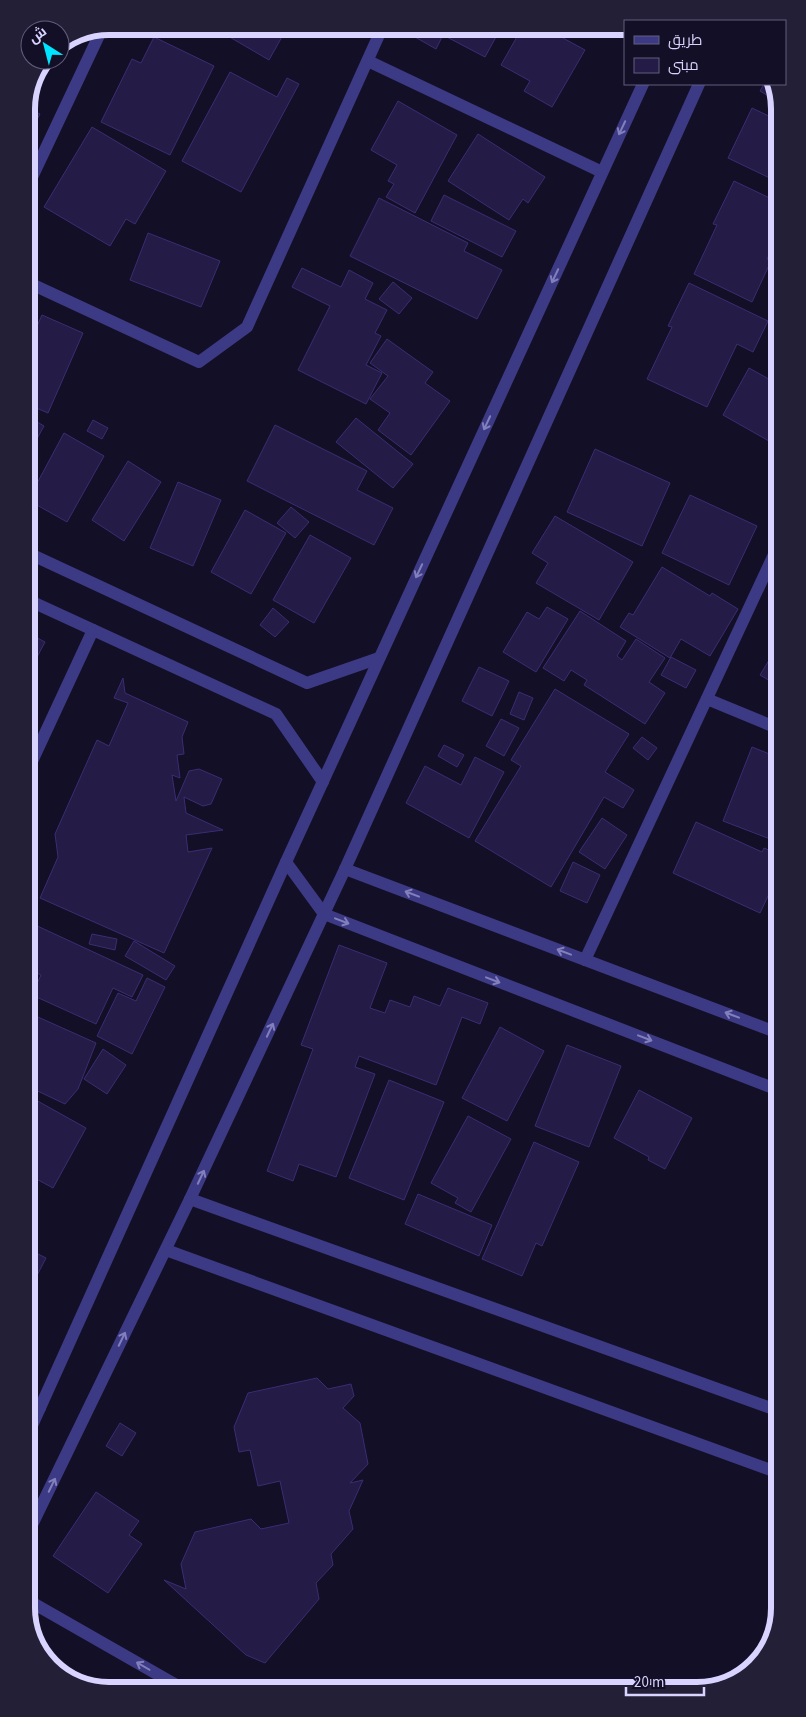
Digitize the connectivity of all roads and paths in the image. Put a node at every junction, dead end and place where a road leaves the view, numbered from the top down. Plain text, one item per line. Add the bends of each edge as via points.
1 (379, 35) edge
2 (99, 36) edge
3 (368, 61) junction
4 (643, 85) edge
5 (699, 85) edge
6 (35, 171) edge
7 (602, 172) junction
8 (35, 286) edge
9 (35, 556) edge
10 (771, 561) edge
11 (35, 603) edge
12 (93, 630) junction
13 (379, 658) junction
14 (706, 698) junction
15 (771, 725) edge
16 (35, 755) edge
17 (323, 782) junction
18 (286, 862) junction
19 (345, 869) junction
20 (324, 914) junction
21 (585, 960) junction
22 (771, 1030) edge
23 (771, 1087) edge
24 (190, 1199) junction
25 (166, 1250) junction
26 (35, 1406) edge
27 (771, 1408) edge
28 (771, 1470) edge
29 (35, 1519) edge
30 (35, 1604) edge
31 (171, 1682) edge

1 - 3 street
2 - 6 street
3 - 7 street
3 - 8 street via 247,327 199,362
4 -> 7 street
5 - 19 street
7 -> 13 street
9 - 13 street via 307,682
10 - 14 street
11 - 12 street
12 - 16 street
12 - 17 street via 276,714
13 - 17 street
14 - 15 street
14 - 21 street
17 - 18 street
18 - 20 street
18 - 26 street
19 - 20 street
21 -> 19 street
20 -> 23 street
24 -> 20 street
22 -> 21 street
24 - 25 street
24 - 27 street
25 - 28 street
29 -> 25 street
31 -> 30 street

